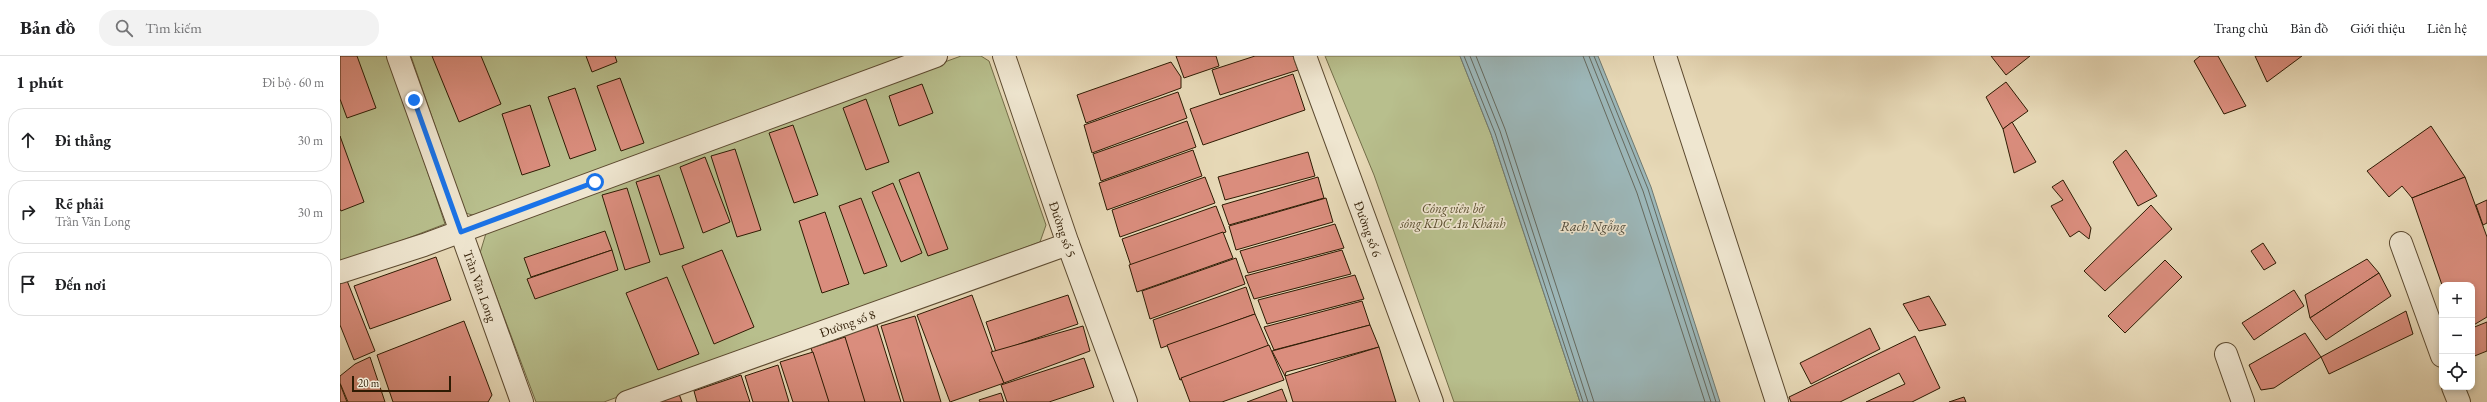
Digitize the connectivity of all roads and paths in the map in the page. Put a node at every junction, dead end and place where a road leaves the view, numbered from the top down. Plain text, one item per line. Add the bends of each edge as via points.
1 (398, 56) edge
2 (936, 56) edge
3 (1004, 56) edge
4 (1305, 56) edge
5 (1665, 56) edge
6 (461, 232) junction
7 (2401, 243) dead end
8 (1068, 244) junction
9 (340, 272) edge
10 (2226, 354) dead end
11 (2441, 354) edge
12 (2454, 390) edge
13 (522, 402) edge
14 (627, 402) edge
15 (1126, 402) edge
16 (1432, 402) edge
17 (1777, 402) edge
18 (2243, 402) edge
19 (2459, 402) edge

1 - 6 street, Trần Văn Long
2 - 6 street
3 - 8 street, Đường số 5
4 - 16 street, Đường số 6
5 - 17 street
6 - 9 street
6 - 13 street, Trần Văn Long
7 - 11 street
8 - 14 street, Đường số 8
8 - 15 street, Đường số 5
10 - 18 street
12 - 19 street

